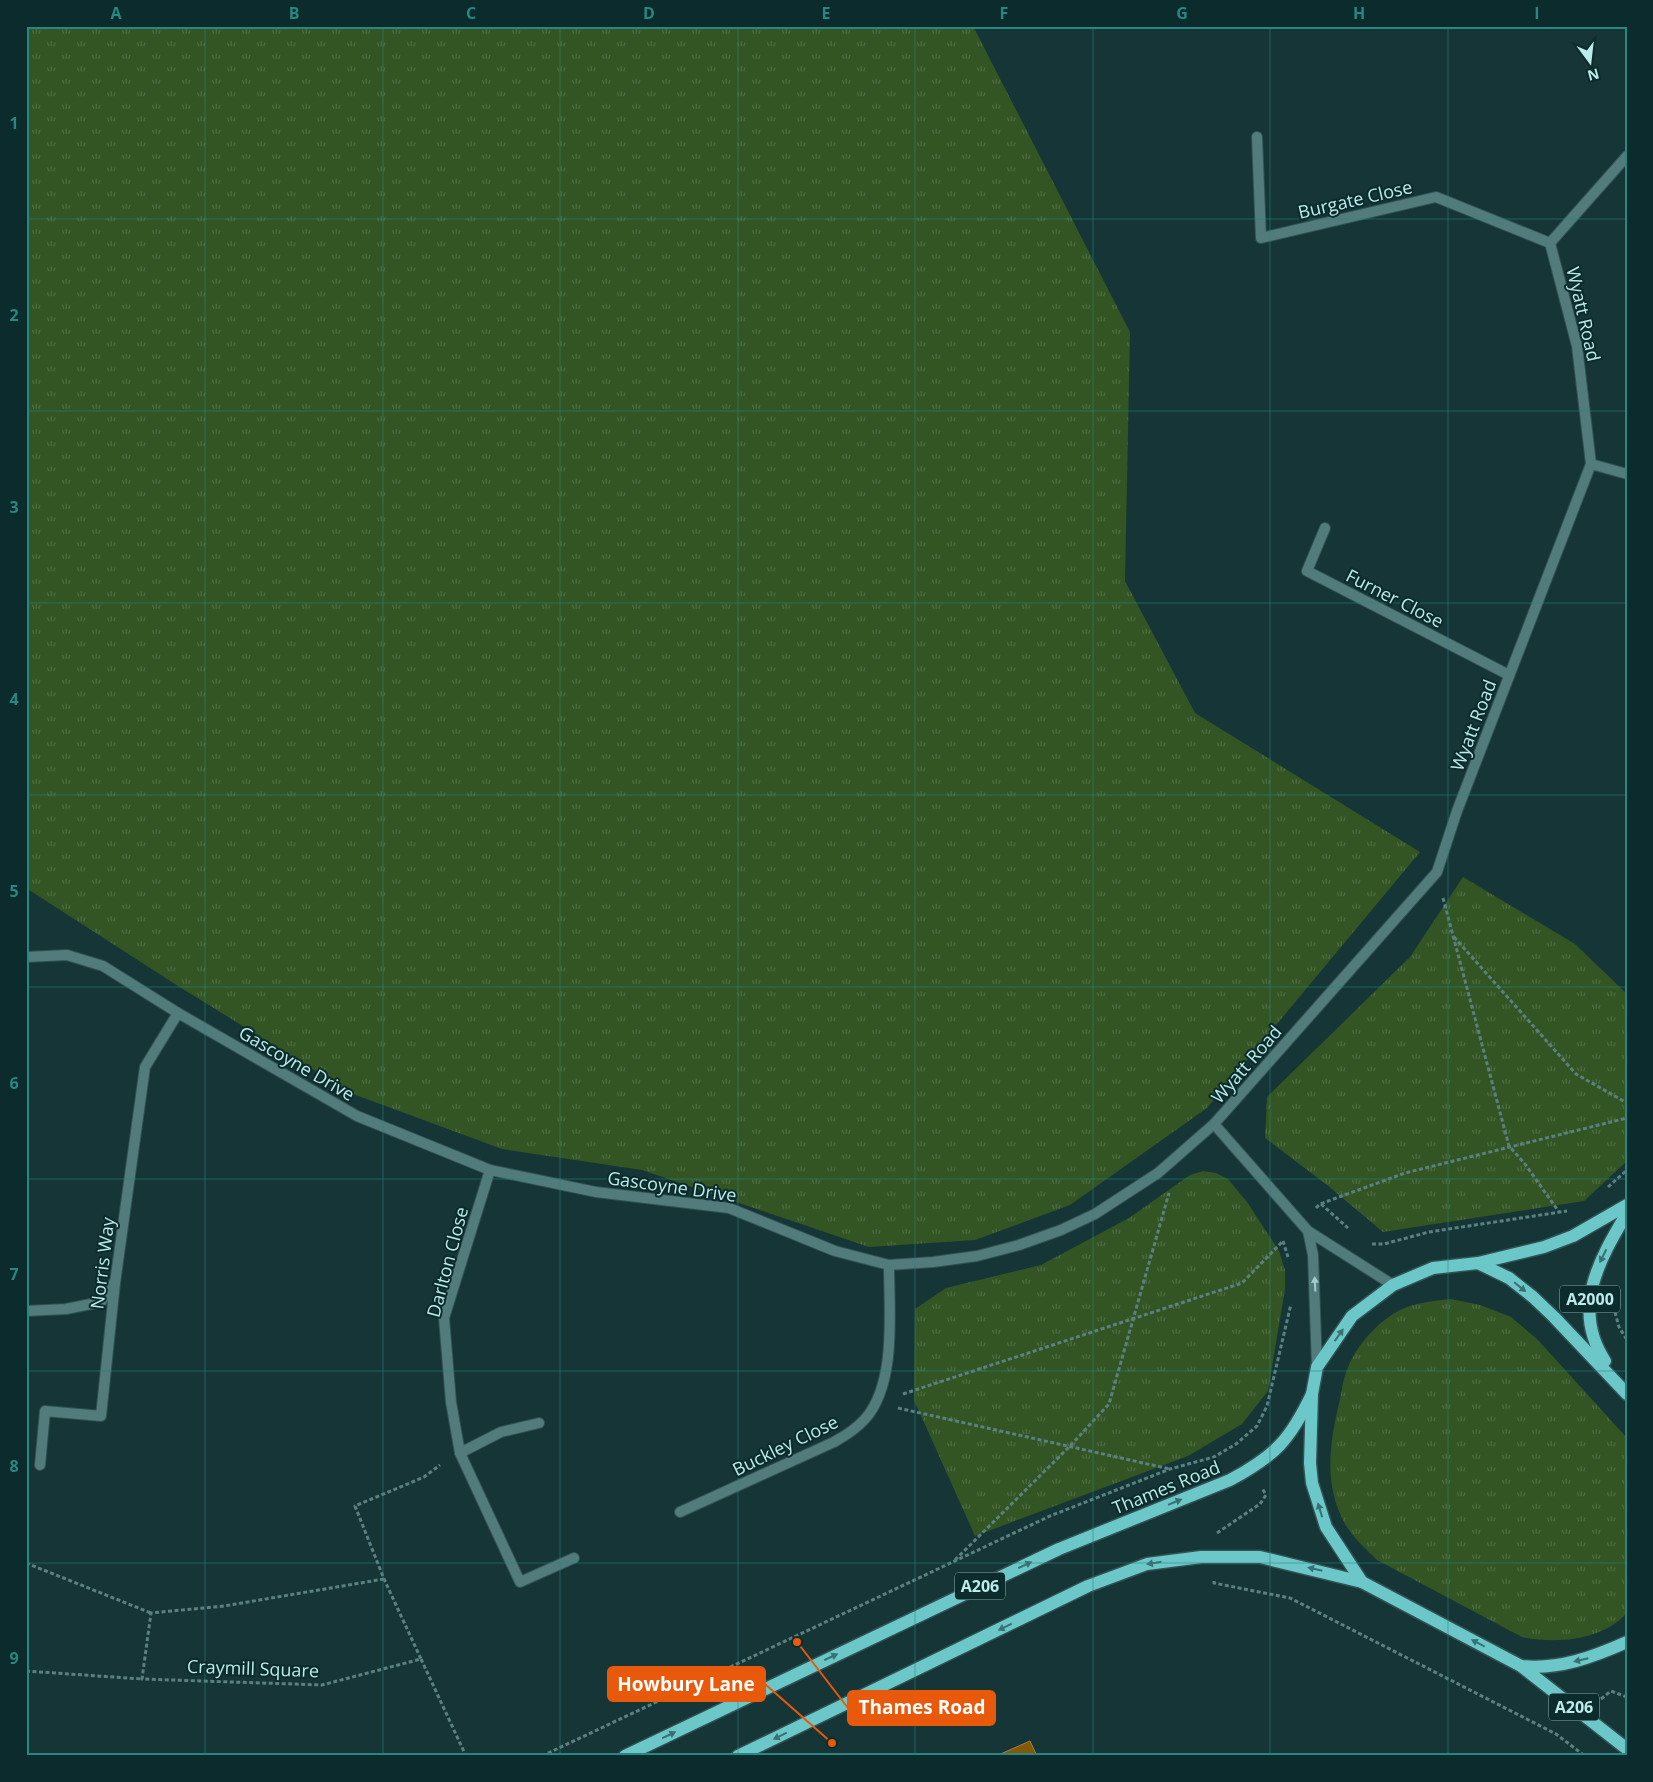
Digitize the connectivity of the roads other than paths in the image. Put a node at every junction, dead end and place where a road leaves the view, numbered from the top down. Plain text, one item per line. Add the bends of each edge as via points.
1 (1257, 137) dead end
2 (1627, 156) edge
3 (1550, 243) junction
4 (1591, 464) junction
5 (1627, 474) edge
6 (1325, 528) dead end
7 (1510, 675) junction
8 (26, 957) edge
9 (178, 1013) junction
10 (1214, 1124) junction
11 (490, 1170) junction
12 (1627, 1205) edge
13 (1627, 1213) edge
14 (1308, 1231) junction
15 (1478, 1263) junction
16 (889, 1265) junction
17 (115, 1283) junction
18 (1393, 1285) junction
19 (26, 1311) edge
20 (1317, 1367) junction
21 (1623, 1389) edge
22 (1312, 1394) junction
23 (538, 1423) dead end
24 (460, 1453) junction
25 (40, 1465) dead end
26 (680, 1512) dead end
27 (574, 1558) dead end
28 (1362, 1582) junction
29 (1627, 1642) edge
30 (1521, 1666) junction
31 (1627, 1749) edge
32 (625, 1756) edge
33 (738, 1756) edge

1 - 3 street, Burgate Close via 1261,238 1436,197
2 - 3 street
3 - 4 street, Wyatt Road via 1578,346
4 - 5 street
4 - 7 street, Wyatt Road
6 - 7 street, Furner Close via 1307,571
7 - 10 street, Wyatt Road via 1437,872
8 - 9 street, Gascoyne Drive via 67,955 103,966
9 - 11 street, Gascoyne Drive via 356,1116
9 - 17 street, Norris Way via 145,1067
10 - 14 street, Wyatt Road
10 - 16 street, Gascoyne Drive via 1158,1173 1095,1214 1061,1230 1019,1245 968,1257
11 - 16 street, Gascoyne Drive via 596,1192 729,1208 835,1251
11 - 24 street, Darlton Close via 444,1318 451,1402
12 - 15 main road, Thames Road via 1558,1242
13 -> 21 main road, A2000 via 1601,1257 1588,1307 1596,1347
14 - 18 street, Wyatt Road
20 -> 14 street, Wyatt Road via 1313,1255
15 - 18 main road, Thames Road via 1433,1268
15 -> 21 main road via 1509,1278 1533,1298
16 - 26 street, Buckley Close via 886,1367 883,1386 865,1419 834,1442
17 - 19 street via 101,1302 66,1309
17 - 25 street, Norris Way via 101,1416 45,1412
20 -> 18 main road, Thames Road via 1352,1316
20 - 22 main road, Thames Road
28 -> 22 main road, Thames Road via 1326,1527 1312,1483
32 -> 22 main road, Thames Road / A206 via 1059,1549 1237,1476 1279,1449 1298,1424
23 - 24 street via 501,1432
24 - 27 street, Darlton Close via 520,1582
30 -> 28 main road, Thames Road
28 -> 33 main road, Thames Road / A206 via 1260,1557 1201,1557 1147,1564 1080,1590
29 -> 30 main road, Thames Road via 1590,1658 1564,1664
30 - 31 main road, A206

